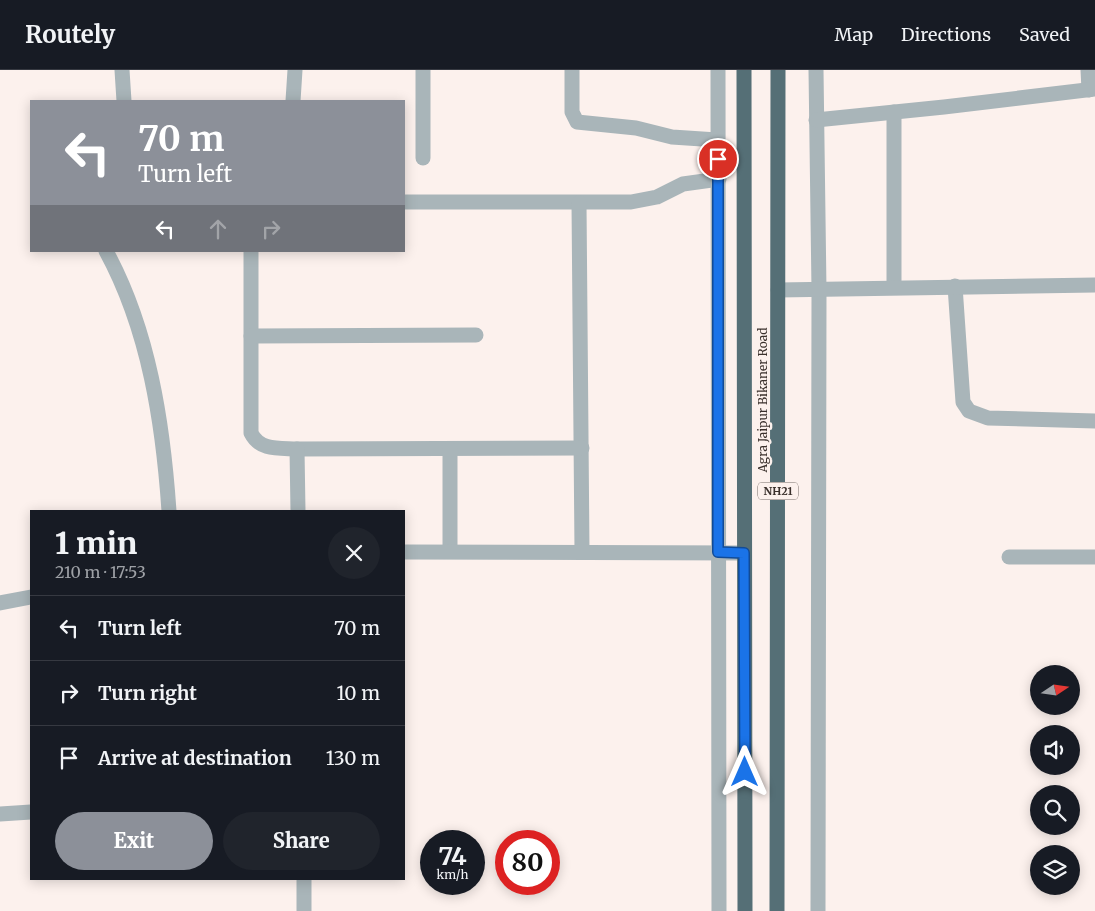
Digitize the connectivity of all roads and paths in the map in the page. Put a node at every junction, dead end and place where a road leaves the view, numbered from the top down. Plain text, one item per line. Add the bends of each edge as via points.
1 (122, 70) edge
2 (295, 70) edge
3 (423, 70) edge
4 (572, 70) edge
5 (718, 70) edge
6 (744, 70) edge
7 (778, 70) edge
8 (816, 70) edge
9 (1088, 70) edge
10 (1092, 89) edge
11 (124, 100) edge
12 (293, 100) edge
13 (894, 112) junction
14 (816, 120) junction
15 (717, 140) junction
16 (423, 158) dead end
17 (718, 178) junction
18 (405, 202) edge
19 (579, 203) junction
20 (107, 252) edge
21 (251, 252) edge
22 (1095, 285) edge
23 (955, 286) junction
24 (894, 287) junction
25 (778, 290) junction
26 (819, 290) junction
27 (476, 335) dead end
28 (250, 336) junction
29 (1095, 421) edge
30 (582, 448) junction
31 (297, 449) junction
32 (450, 450) junction
33 (169, 510) edge
34 (298, 510) edge
35 (450, 551) junction
36 (405, 552) edge
37 (582, 552) junction
38 (718, 552) junction
39 (744, 553) junction
40 (1009, 556) dead end
41 (1095, 557) edge
42 (29, 598) edge
43 (0, 603) edge
44 (30, 812) edge
45 (0, 814) edge
46 (304, 880) edge
47 (304, 911) edge
48 (719, 911) edge
49 (745, 911) edge
50 (777, 911) edge
51 (818, 911) edge

1 - 11 street
2 - 12 street
3 - 16 street
4 - 15 street via 572,112 578,122 636,128 672,137
5 - 15 street
6 - 39 highway, Agra Jaipur Bikaner Road / NH21
7 - 25 highway, Agra Jaipur Bikaner Road / NH21
8 - 14 street
9 - 10 street
10 - 13 street
13 - 14 street
13 - 24 street
14 - 26 street
15 - 17 street
17 - 19 street via 684,184 646,201
17 - 38 street
18 - 19 street
19 - 30 street
20 - 33 street via 131,305 153,387
21 - 28 street
22 - 23 street
23 - 24 street
23 - 29 street via 963,402 970,411 988,418
24 - 26 street
25 - 26 street
25 - 50 highway, Agra Jaipur Bikaner Road / NH21
26 - 51 street
27 - 28 street
28 - 31 street via 251,433 255,442 264,447
30 - 32 street
30 - 37 street
31 - 32 street
31 - 34 street
32 - 35 street
35 - 36 street
35 - 37 street
37 - 38 street
38 - 39 street
38 - 48 street
39 - 49 highway, Agra Jaipur Bikaner Road / NH21
40 - 41 street
42 - 43 street
44 - 45 street
46 - 47 street

